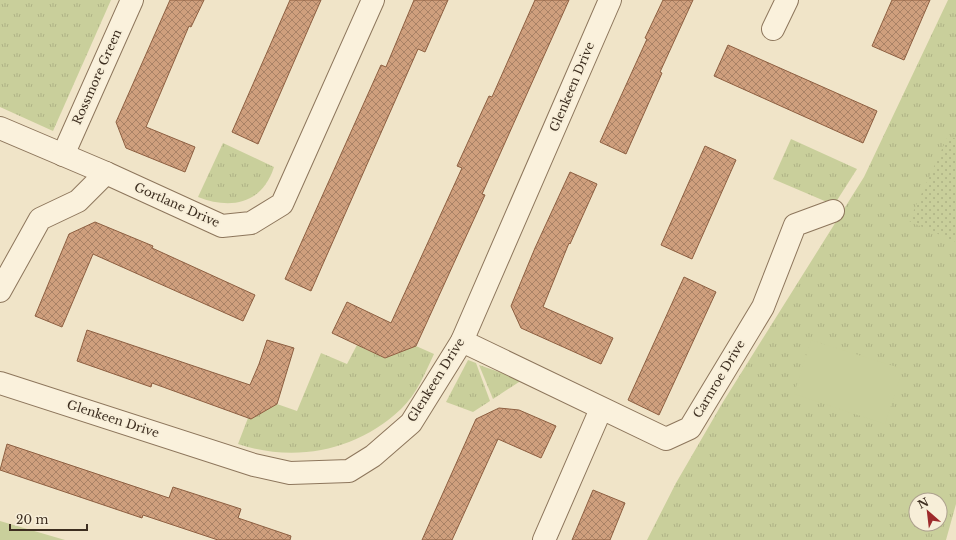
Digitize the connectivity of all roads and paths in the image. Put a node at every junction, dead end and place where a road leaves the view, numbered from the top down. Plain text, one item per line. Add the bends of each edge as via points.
1 (132, 0) edge
2 (373, 0) edge
3 (610, 0) edge
4 (787, 0) edge
5 (773, 29) dead end
6 (0, 128) edge
7 (62, 155) junction
8 (106, 173) junction
9 (833, 211) dead end
10 (0, 291) edge
11 (462, 341) junction
12 (0, 382) edge
13 (602, 409) junction
14 (544, 540) edge

1 - 7 street, Rossmore Green
2 - 8 street, Gortlane Drive via 282,204 250,223 222,226
3 - 11 street, Glenkeen Drive
4 - 5 street
6 - 7 street, Gortlane Drive
7 - 8 street, Gortlane Drive
8 - 10 street via 78,201 40,219
9 - 13 street, Carnroe Drive via 795,225 763,306 690,428 666,439
11 - 12 street, Glenkeen Drive via 411,423 372,456 349,471 290,473 254,465
11 - 13 street, Carnroe Drive
13 - 14 street

